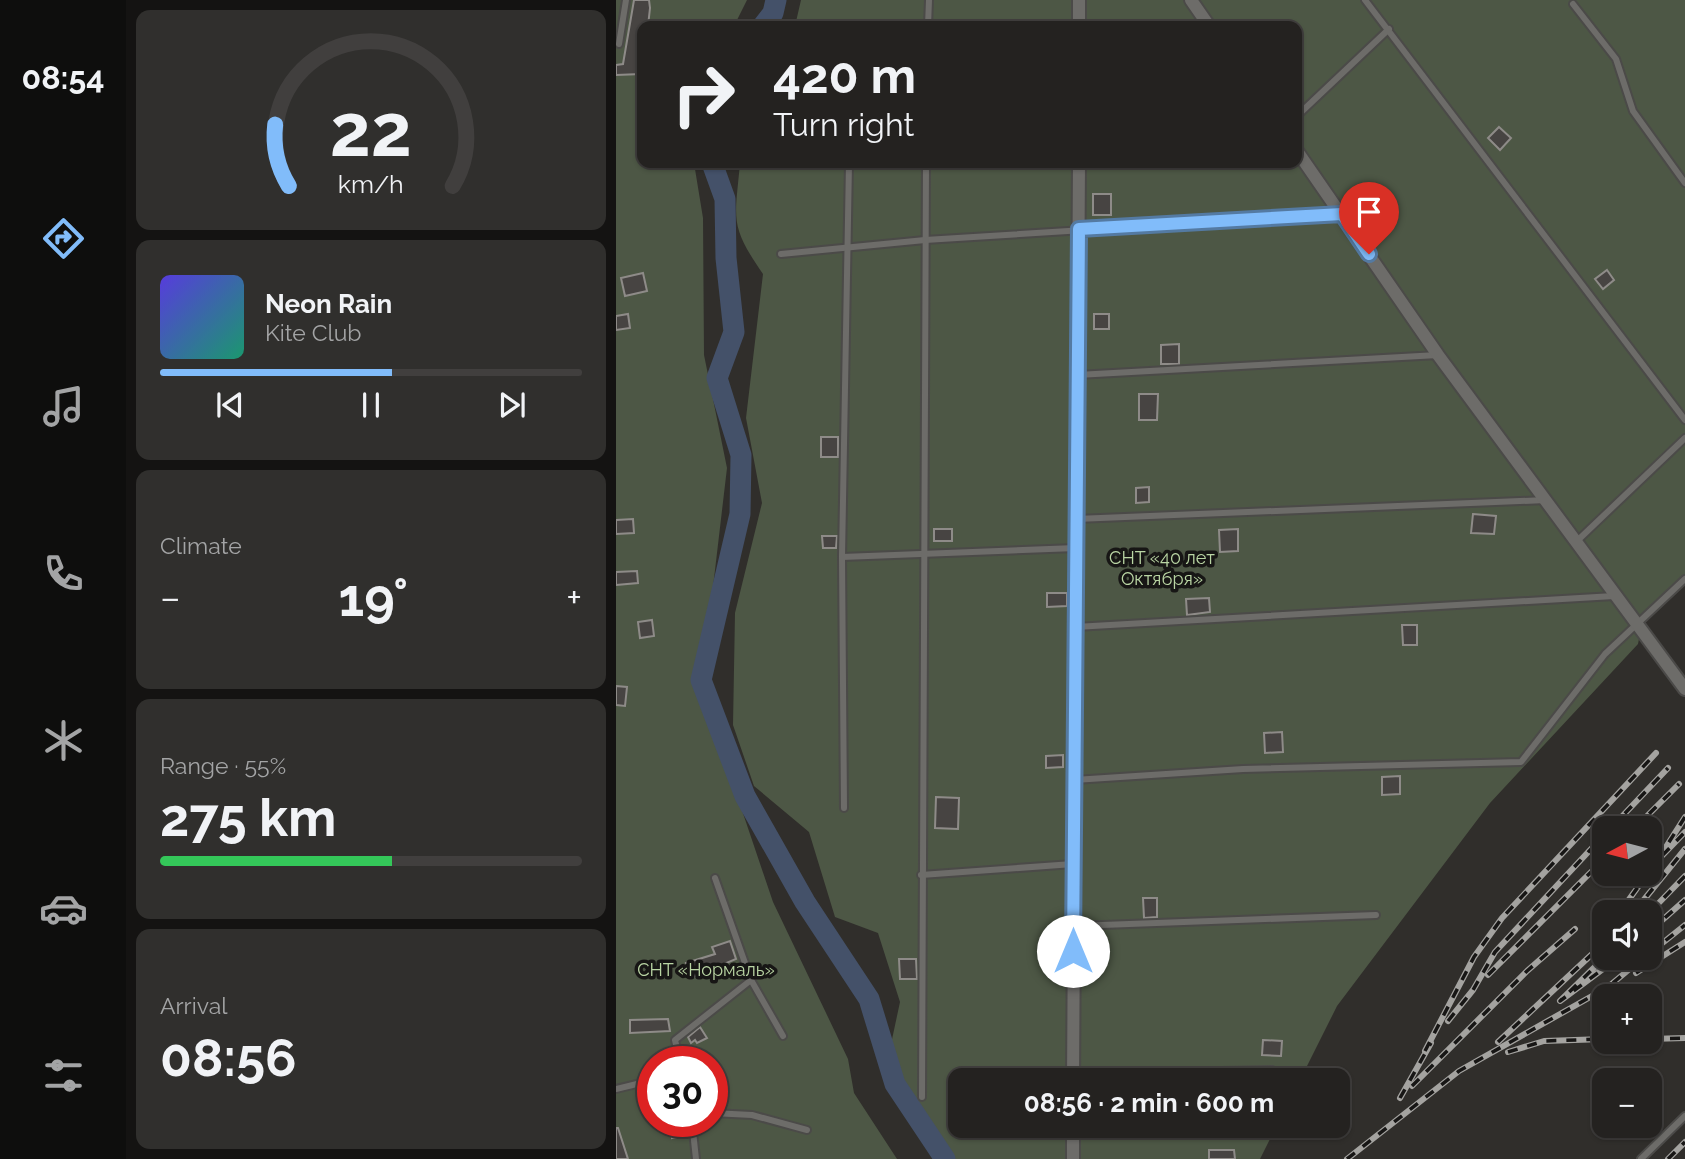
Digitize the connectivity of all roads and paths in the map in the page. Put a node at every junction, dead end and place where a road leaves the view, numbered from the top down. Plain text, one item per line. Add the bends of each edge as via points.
1 (626, 0) edge
2 (929, 0) edge
3 (1079, 0) edge
4 (1191, 0) edge
5 (1366, 0) edge
6 (1573, 4) dead end
7 (928, 21) edge
8 (1079, 21) edge
9 (1206, 21) edge
10 (1389, 29) junction
11 (619, 44) dead end
12 (1302, 111) edge
13 (1302, 158) edge
14 (849, 168) edge
15 (926, 168) edge
16 (1079, 168) edge
17 (1685, 183) edge
18 (1342, 214) junction
19 (1079, 229) junction
20 (925, 240) junction
21 (847, 246) junction
22 (781, 254) dead end
23 (1438, 355) junction
24 (1077, 375) junction
25 (1685, 420) edge
26 (1685, 438) edge
27 (1546, 500) junction
28 (1076, 519) junction
29 (1577, 541) junction
30 (1076, 548) junction
31 (924, 552) junction
32 (842, 557) junction
33 (1685, 579) edge
34 (1614, 597) junction
35 (1637, 624) junction
36 (1075, 627) junction
37 (1685, 690) edge
38 (1074, 780) junction
39 (844, 808) dead end
40 (1073, 864) junction
41 (921, 875) junction
42 (715, 878) dead end
43 (1376, 915) dead end
44 (1073, 926) junction
45 (751, 980) junction
46 (783, 1036) dead end
47 (676, 1046) edge
48 (1073, 1068) edge
49 (637, 1084) edge
50 (616, 1089) edge
51 (922, 1097) dead end
52 (728, 1114) edge
53 (1685, 1115) edge
54 (807, 1130) dead end
55 (694, 1137) edge
56 (1073, 1138) edge
57 (696, 1159) edge
58 (1073, 1159) edge
59 (1641, 1159) edge

1 - 11 lane
2 - 7 lane
3 - 8 street
4 - 9 street
5 - 10 lane
6 - 17 lane via 1616,58 1633,111
10 - 12 lane
10 - 25 lane
13 - 18 street
14 - 21 lane
15 - 20 lane
16 - 19 street
18 - 19 lane
18 - 23 street
19 - 20 lane
19 - 24 street
20 - 21 lane
20 - 31 lane
21 - 22 lane
21 - 32 lane
23 - 24 lane
23 - 27 street
24 - 28 street
26 - 29 lane
27 - 28 lane
27 - 29 street
28 - 30 street
29 - 34 street
30 - 31 lane
30 - 36 street
31 - 32 lane
31 - 41 lane
32 - 39 lane
33 - 35 lane
34 - 35 street
34 - 36 lane
35 - 37 street
35 - 38 lane via 1605,654 1521,762 1243,769
36 - 38 street
38 - 40 street
40 - 41 lane
40 - 44 street
41 - 51 lane
42 - 45 lane
43 - 44 lane
44 - 48 street
45 - 46 lane
45 - 47 lane via 675,1040
49 - 50 lane
52 - 54 lane via 752,1115
53 - 59 lane
55 - 57 lane
56 - 58 street

